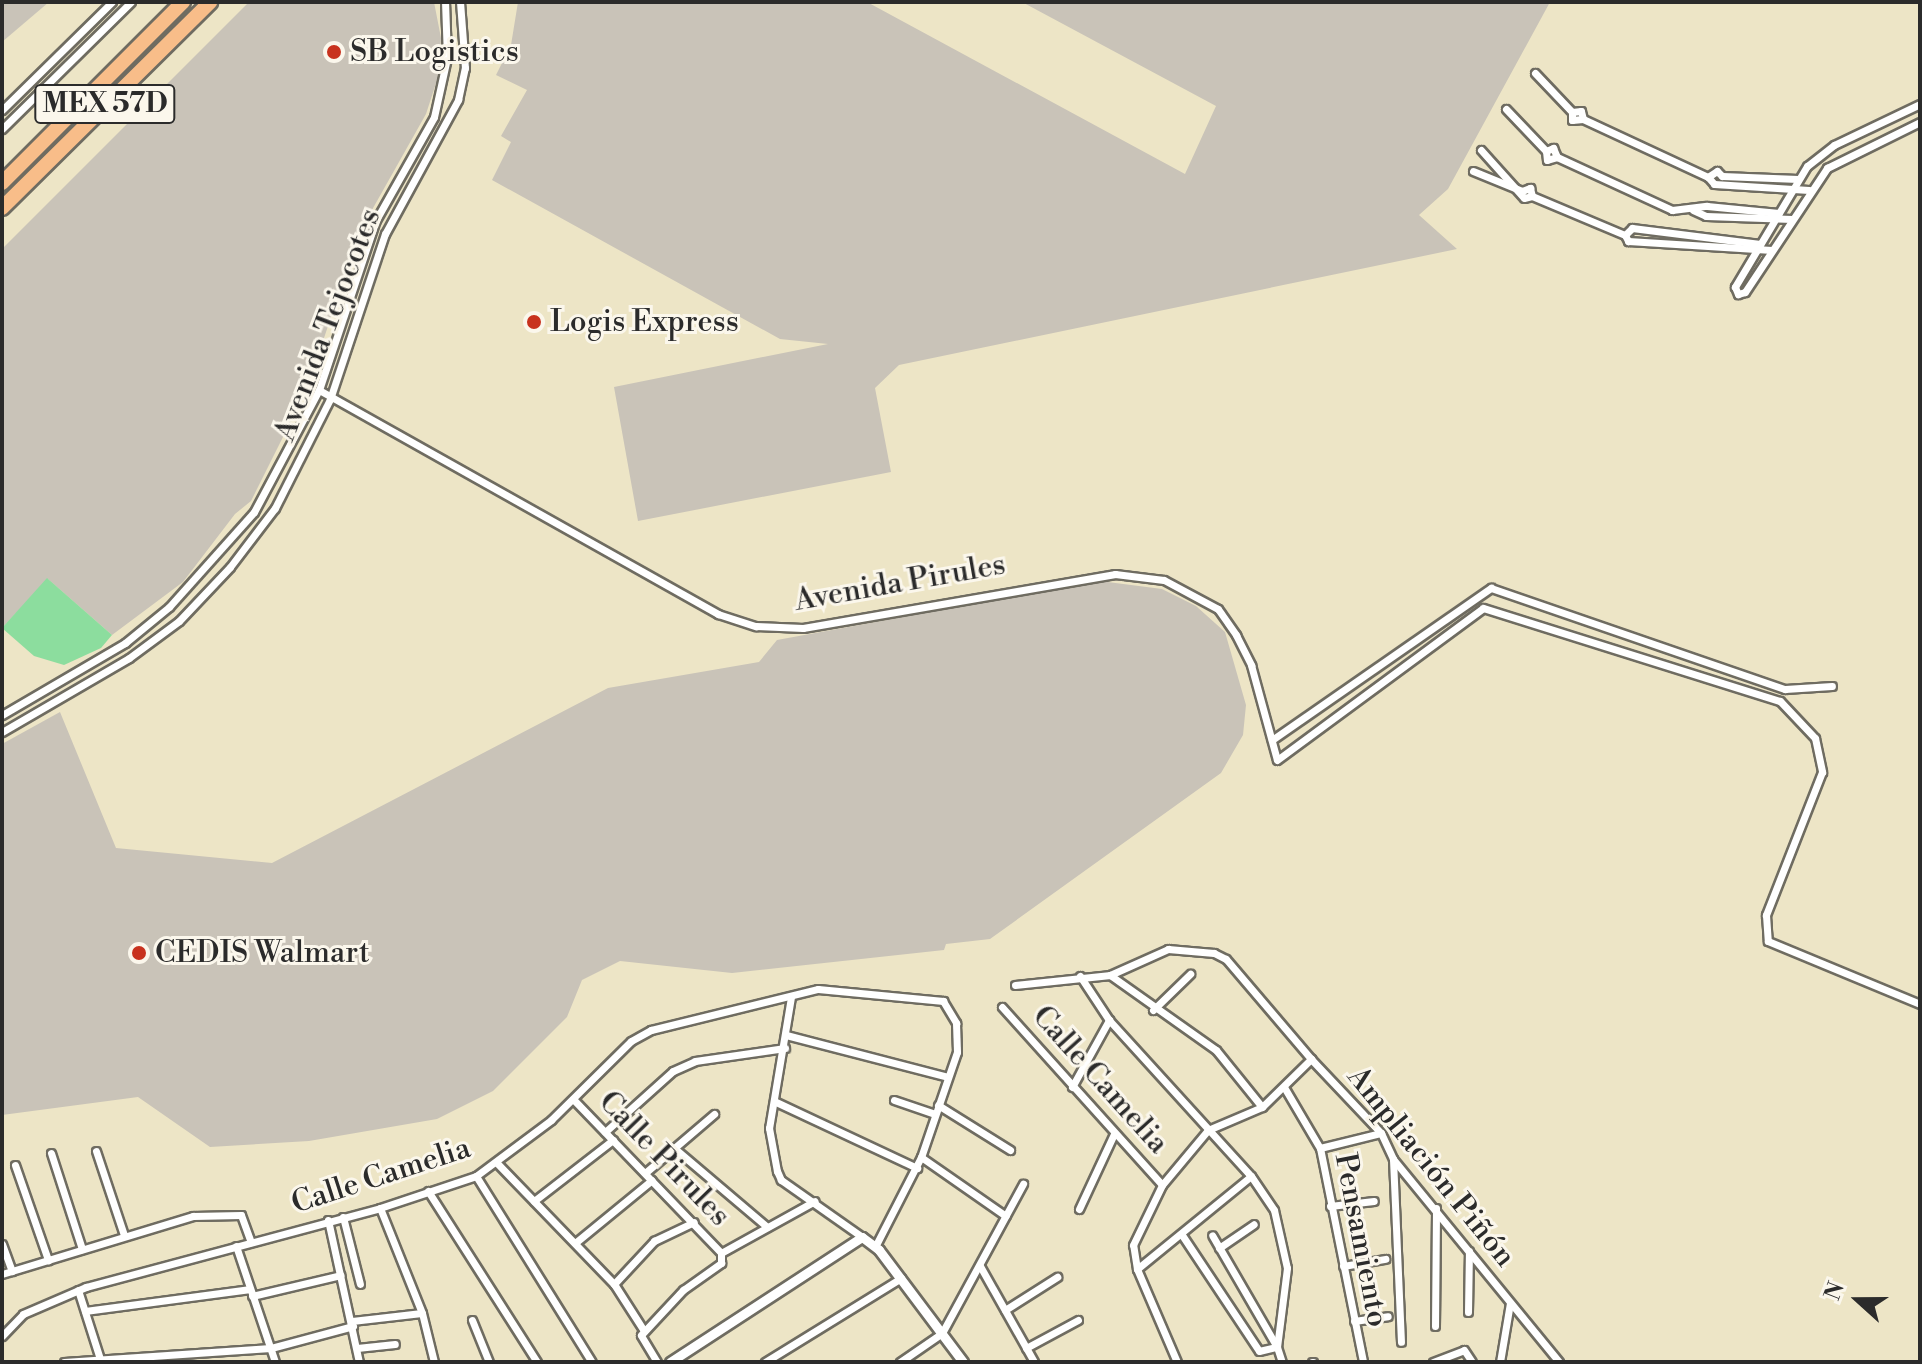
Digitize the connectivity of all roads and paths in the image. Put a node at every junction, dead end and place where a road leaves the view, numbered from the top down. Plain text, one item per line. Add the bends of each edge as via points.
1 (112, 2) edge
2 (131, 2) edge
3 (183, 2) edge
4 (210, 2) edge
5 (445, 2) edge
6 (460, 2) edge
7 (1535, 73) dead end
8 (1920, 104) edge
9 (1506, 109) dead end
10 (2, 110) edge
11 (1920, 122) edge
12 (2, 129) edge
13 (1481, 150) dead end
14 (1473, 171) dead end
15 (1722, 179) junction
16 (1798, 179) junction
17 (2, 183) edge
18 (1792, 188) junction
19 (1809, 190) junction
20 (1522, 191) junction
21 (2, 208) edge
22 (1777, 216) junction
23 (1792, 219) junction
24 (1757, 248) junction
25 (1772, 250) junction
26 (319, 390) junction
27 (330, 399) junction
28 (179, 596) junction
29 (190, 611) junction
30 (1374, 674) junction
31 (1379, 681) junction
32 (1832, 686) dead end
33 (1785, 689) junction
34 (1780, 701) junction
35 (2, 715) edge
36 (2, 732) edge
37 (1272, 740) junction
38 (1190, 974) dead end
39 (1110, 975) junction
40 (1080, 976) junction
41 (1015, 985) dead end
42 (791, 997) junction
43 (1920, 1004) edge
44 (1002, 1007) dead end
45 (1153, 1010) junction
46 (1109, 1020) junction
47 (786, 1035) junction
48 (785, 1048) junction
49 (1312, 1060) junction
50 (948, 1077) junction
51 (1072, 1087) junction
52 (1284, 1087) junction
53 (573, 1099) junction
54 (894, 1100) dead end
55 (776, 1102) junction
56 (938, 1105) junction
57 (1262, 1107) junction
58 (714, 1114) dead end
59 (935, 1114) junction
60 (1208, 1130) junction
61 (605, 1132) junction
62 (1381, 1133) junction
63 (1114, 1134) junction
64 (613, 1140) junction
65 (674, 1148) junction
66 (1320, 1148) junction
67 (1010, 1150) dead end
68 (96, 1151) dead end
69 (51, 1153) dead end
70 (921, 1157) junction
71 (1393, 1159) junction
72 (496, 1162) junction
73 (15, 1165) dead end
74 (917, 1168) junction
75 (645, 1173) junction
76 (476, 1176) junction
77 (1251, 1176) junction
78 (652, 1180) junction
79 (1023, 1184) dead end
80 (1162, 1185) junction
81 (428, 1191) junction
82 (534, 1201) junction
83 (815, 1201) junction
84 (1374, 1201) dead end
85 (1330, 1206) junction
86 (380, 1208) junction
87 (1436, 1208) junction
88 (1079, 1209) dead end
89 (1006, 1216) junction
90 (343, 1217) junction
91 (328, 1220) junction
92 (694, 1222) junction
93 (1254, 1224) dead end
94 (767, 1227) junction
95 (124, 1235) junction
96 (1182, 1235) junction
97 (1212, 1235) dead end
98 (862, 1237) junction
99 (251, 1242) junction
100 (575, 1243) junction
101 (2, 1244) edge
102 (236, 1246) junction
103 (875, 1247) junction
104 (1219, 1248) junction
105 (82, 1249) junction
106 (1469, 1251) junction
107 (721, 1253) junction
108 (1385, 1259) dead end
109 (48, 1260) junction
110 (980, 1266) junction
111 (1343, 1266) junction
112 (1137, 1269) junction
113 (12, 1271) junction
114 (2, 1274) edge
115 (341, 1275) junction
116 (1057, 1277) dead end
117 (901, 1278) junction
118 (360, 1284) dead end
119 (614, 1284) junction
120 (78, 1290) junction
121 (250, 1293) junction
122 (1510, 1303) junction
123 (1005, 1310) junction
124 (85, 1311) junction
125 (1468, 1312) dead end
126 (422, 1313) junction
127 (1388, 1316) dead end
128 (472, 1320) dead end
129 (1078, 1320) dead end
130 (1354, 1321) junction
131 (353, 1324) junction
132 (1435, 1326) dead end
133 (644, 1331) junction
134 (942, 1333) junction
135 (2, 1336) edge
136 (1401, 1342) dead end
137 (395, 1344) dead end
138 (1277, 1347) junction
139 (271, 1348) junction
140 (357, 1348) junction
141 (1026, 1348) junction
142 (100, 1359) edge
143 (64, 1362) edge
144 (275, 1362) edge
145 (359, 1362) edge
146 (434, 1362) edge
147 (489, 1362) edge
148 (537, 1362) edge
149 (592, 1362) edge
150 (657, 1362) edge
151 (670, 1362) edge
152 (765, 1362) edge
153 (900, 1362) edge
154 (963, 1362) edge
155 (1034, 1362) edge
156 (1177, 1362) edge
157 (1282, 1362) edge
158 (1363, 1362) edge
159 (1433, 1362) edge
160 (1472, 1362) edge
161 (1500, 1362) edge
162 (1559, 1362) edge

1 - 10 street
2 - 12 street
3 - 17 highway, MEX 57D
4 - 21 highway, MEX 57D
5 - 26 street, Avenida Tejocotes via 444,86 423,139 376,220
6 - 27 street, Avenida Tejocotes via 465,68 458,100 385,234
7 - 15 street via 1572,112 1574,122 1583,119 1708,177 1714,171
8 - 16 street via 1834,145
9 - 22 street via 1546,151 1555,149 1557,157 1672,210
11 - 19 street via 1833,164
13 - 20 street
14 - 20 street
15 - 16 street
15 - 18 street
16 - 18 street
18 - 19 street
18 - 22 street
19 - 23 street
20 - 24 street via 1524,198 1532,196 1625,235 1629,229 1636,237
22 - 23 street
22 - 24 street
23 - 25 street
24 - 25 street
24 - 25 street via 1735,287 1738,294 1745,292
26 - 27 street, Avenida Pirules
26 - 28 street, Avenida Tejocotes via 254,512
27 - 29 street, Avenida Tejocotes via 275,508
27 - 37 street, Avenida Pirules via 718,614 756,626 803,628 1115,574 1164,580 1218,609 1236,635 1251,665
28 - 29 street
28 - 35 street, Avenida Tejocotes via 125,643
29 - 36 street, Avenida Tejocotes via 129,658
30 - 31 street
30 - 33 street via 1491,588
30 - 37 street via 1333,702 1310,709
31 - 34 street via 1483,608
31 - 37 street, Avenida Pirules via 1277,760
32 - 33 street
33 - 34 street
34 - 43 street via 1815,738 1822,772 1766,915 1768,941
38 - 45 street
39 - 40 street
39 - 45 street
39 - 49 street, Ampliación Piñón via 1168,949 1191,948 1226,959
40 - 41 street
40 - 46 street
42 - 47 street
42 - 50 street, Calle Camelia via 833,988 943,1001 956,1023 957,1052
42 - 53 street, Calle Camelia via 727,1007 651,1030 631,1041
44 - 51 street, Calle Camelia
45 - 57 street via 1216,1050
46 - 51 street
46 - 60 street
47 - 48 street
47 - 50 street
48 - 55 street
48 - 61 street via 695,1061 673,1071
49 - 52 street
49 - 62 street, Ampliación Piñón
50 - 56 street
51 - 63 street, Calle Camelia
52 - 57 street
52 - 66 street, Pensamiento
53 - 61 street, Calle Pirules
53 - 72 street, Calle Camelia
54 - 59 street
55 - 74 street
55 - 83 street via 769,1128 779,1177
56 - 59 street
56 - 67 street
57 - 60 street
58 - 65 street
59 - 70 street
60 - 77 street
60 - 80 street
61 - 64 street, Calle Pirules
62 - 66 street
62 - 71 street, Ampliación Piñón
63 - 80 street, Calle Camelia
63 - 88 street
64 - 75 street, Calle Pirules
64 - 82 street
65 - 75 street
65 - 94 street
66 - 85 street, Pensamiento
68 - 95 street
69 - 105 street
70 - 74 street
70 - 89 street
71 - 87 street, Ampliación Piñón
71 - 136 street
72 - 76 street, Calle Camelia
72 - 82 street
73 - 109 street
74 - 103 street
75 - 78 street, Calle Pirules
76 - 81 street, Calle Camelia
76 - 149 street
77 - 96 street
77 - 138 street via 1274,1210 1285,1246
78 - 92 street, Calle Pirules
78 - 100 street
79 - 89 street
80 - 112 street via 1133,1245
81 - 86 street, Calle Camelia
81 - 148 street
82 - 100 street
83 - 94 street
83 - 98 street
84 - 85 street
85 - 111 street, Pensamiento
86 - 90 street, Calle Camelia
86 - 126 street
87 - 106 street, Ampliación Piñón
87 - 132 street
89 - 110 street
90 - 91 street, Calle Camelia
90 - 118 street
91 - 99 street, Calle Camelia
91 - 115 street
92 - 107 street, Calle Pirules
92 - 119 street via 654,1241
93 - 104 street
94 - 107 street
95 - 99 street via 193,1216 241,1215
95 - 105 street
96 - 112 street
96 - 138 street via 1259,1351
97 - 104 street
98 - 103 street
98 - 151 street
99 - 102 street, Calle Camelia
100 - 119 street
101 - 113 street
102 - 120 street, Calle Camelia
102 - 121 street
103 - 117 street
104 - 138 street
105 - 109 street
106 - 122 street, Ampliación Piñón
106 - 125 street
107 - 133 street via 721,1263 683,1290
108 - 111 street
109 - 113 street
110 - 123 street
110 - 134 street
111 - 130 street, Pensamiento
112 - 156 street
113 - 114 street
115 - 121 street
115 - 131 street
116 - 123 street
117 - 134 street
117 - 152 street
119 - 133 street
120 - 124 street
120 - 135 street, Calle Camelia via 23,1314
121 - 124 street
121 - 139 street
122 - 161 street
122 - 162 street, Ampliación Piñón
123 - 141 street
124 - 142 street
126 - 131 street
126 - 146 street
127 - 130 street
128 - 147 street
129 - 141 street
130 - 158 street, Pensamiento
131 - 139 street
131 - 140 street
133 - 150 street via 641,1338
134 - 153 street
134 - 154 street
137 - 140 street
138 - 157 street
139 - 142 street
139 - 144 street
140 - 145 street
141 - 155 street
142 - 143 street
159 - 160 street via 1464,1350

